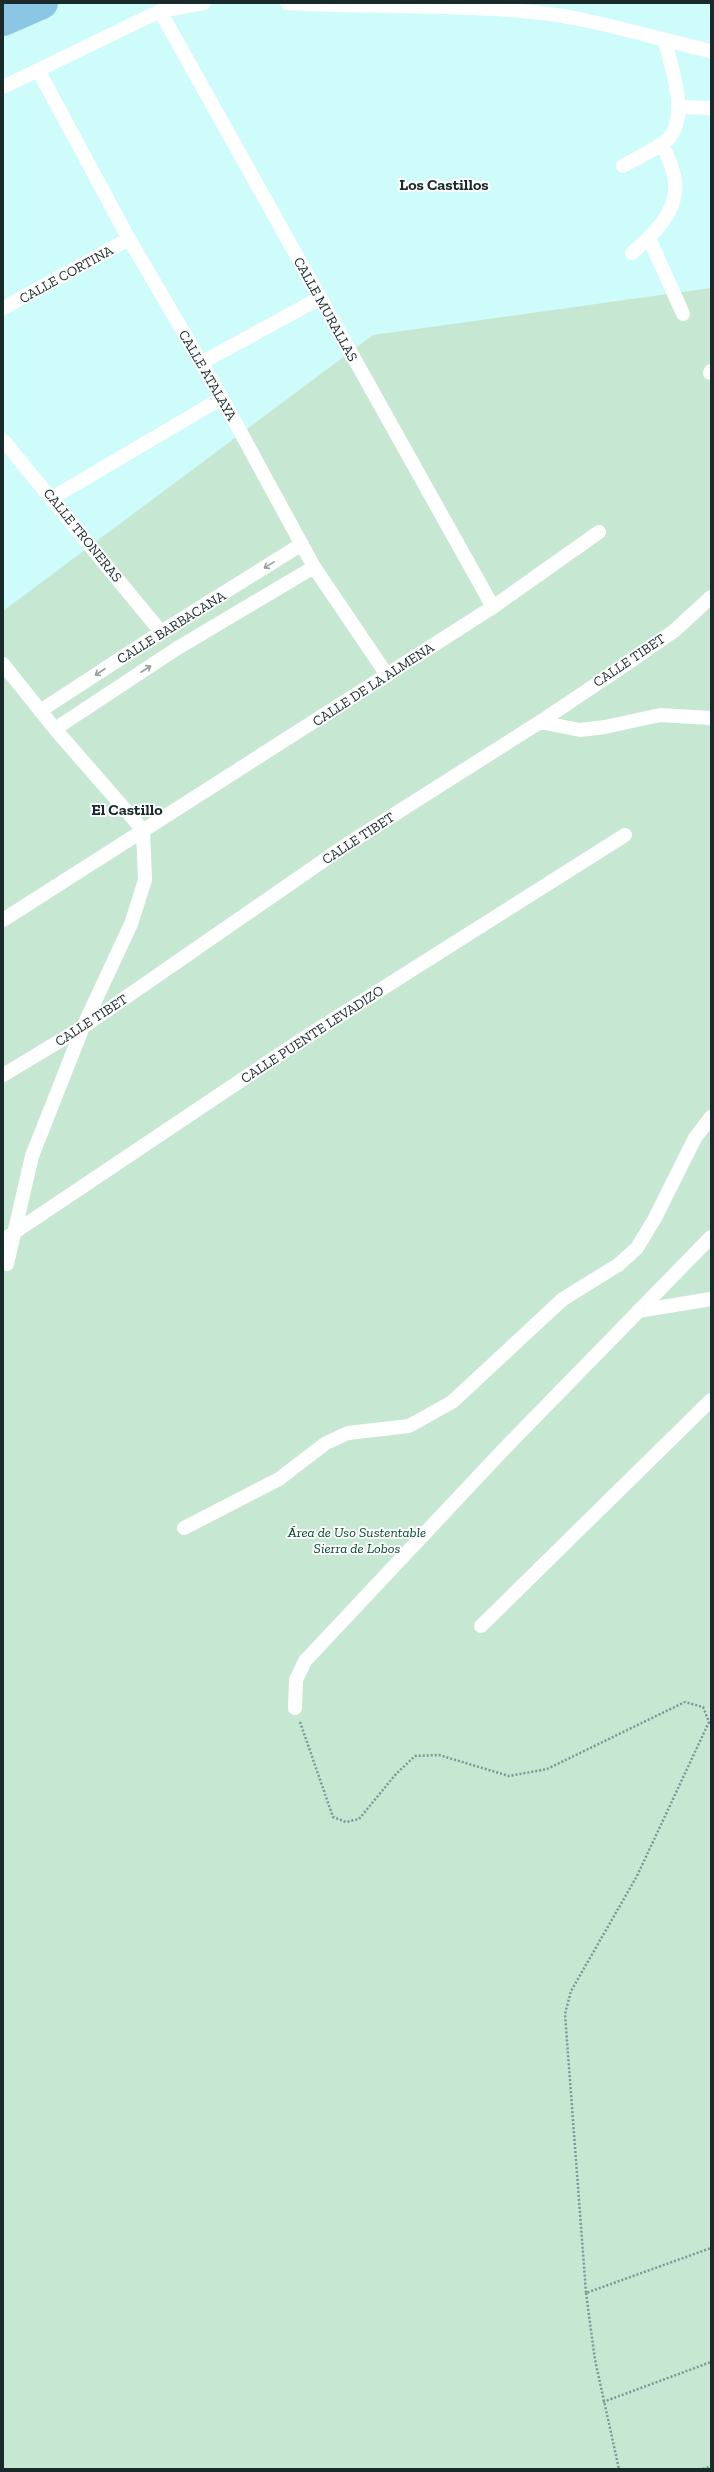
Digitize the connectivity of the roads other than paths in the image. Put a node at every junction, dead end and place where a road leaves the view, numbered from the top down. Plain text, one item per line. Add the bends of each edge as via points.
1 (204, 3) edge
2 (287, 3) edge
3 (160, 11) junction
4 (665, 41) junction
5 (711, 51) edge
6 (38, 70) junction
7 (3, 87) edge
8 (679, 106) junction
9 (711, 108) edge
10 (662, 144) junction
11 (623, 166) dead end
12 (649, 238) junction
13 (129, 239) junction
14 (632, 253) dead end
15 (320, 298) junction
16 (4, 306) edge
17 (683, 314) dead end
18 (202, 362) junction
19 (222, 398) junction
20 (3, 440) edge
21 (52, 498) junction
22 (599, 532) dead end
23 (302, 544) junction
24 (314, 567) junction
25 (711, 597) edge
26 (493, 607) junction
27 (161, 632) junction
28 (3, 664) edge
29 (387, 675) junction
30 (40, 711) junction
31 (711, 718) edge
32 (540, 722) junction
33 (55, 729) junction
34 (143, 830) junction
35 (625, 835) dead end
36 (3, 920) edge
37 (83, 1027) junction
38 (3, 1075) edge
39 (711, 1117) edge
40 (8, 1236) edge
41 (711, 1237) edge
42 (7, 1264) dead end
43 (711, 1299) edge
44 (638, 1311) junction
45 (711, 1400) edge
46 (184, 1528) dead end
47 (481, 1626) dead end
48 (295, 1708) road end

1 - 3 street
2 - 4 street via 335,6 461,6 535,12 610,26
3 - 6 street
3 - 15 street, CALLE MURALLAS
4 - 5 street
4 - 8 street
6 - 7 street
6 - 13 street, CALLE ATALAYA
8 - 9 street
8 - 10 street via 674,132
10 - 11 street
10 - 12 street via 671,166 675,192 663,221
12 - 14 street
12 - 17 street
13 - 16 street, CALLE CORTINA
13 - 18 street, CALLE ATALAYA
15 - 18 street
15 - 26 street, CALLE MURALLAS
18 - 19 street, CALLE ATALAYA
19 - 21 street
19 - 23 street, CALLE ATALAYA
20 - 21 street, CALLE TRONERAS
21 - 27 street, CALLE TRONERAS
22 - 26 street, CALLE DE LA ALMENA
23 - 24 street, CALLE ATALAYA
23 -> 27 street, CALLE BARBACANA
24 - 29 street, CALLE ATALAYA
33 -> 24 street, CALLE BARBACANA via 176,649
25 - 32 street, CALLE TIBET via 674,631
26 - 29 street, CALLE DE LA ALMENA
27 -> 30 street, CALLE BARBACANA
28 - 30 street
29 - 34 street, CALLE DE LA ALMENA
30 - 33 street
31 - 32 street via 660,715 580,730
32 - 37 street, CALLE TIBET via 346,845
33 - 34 street
34 - 36 street, CALLE DE LA ALMENA
34 - 37 street via 144,880 131,924
35 - 40 street, CALLE PUENTE LEVADIZO via 301,1040
37 - 38 street, CALLE TIBET
37 - 40 street via 32,1156
39 - 46 street via 695,1138 637,1248 618,1266 563,1299 452,1402 409,1426 348,1434 326,1443 279,1479
40 - 42 street
41 - 44 street
43 - 44 street
44 - 48 street via 306,1660 296,1680
45 - 47 street

